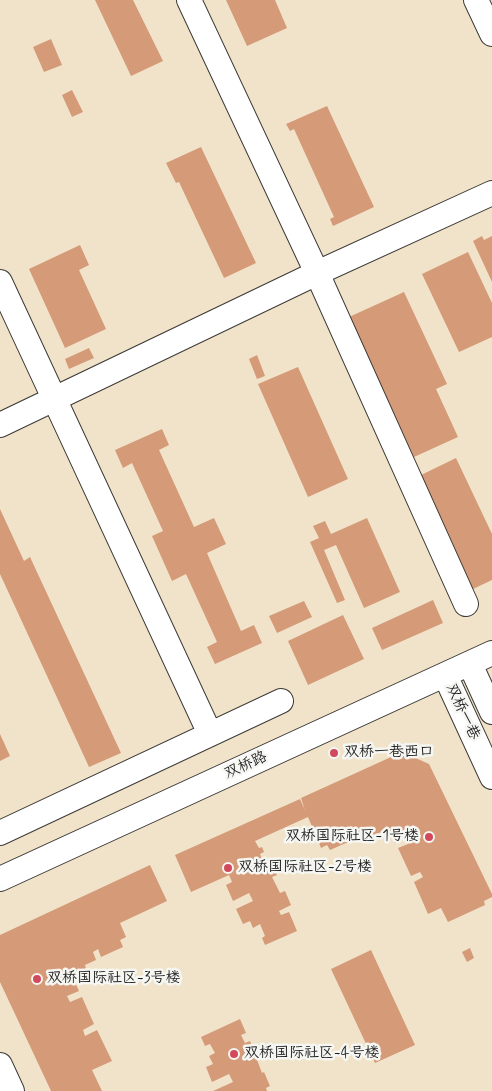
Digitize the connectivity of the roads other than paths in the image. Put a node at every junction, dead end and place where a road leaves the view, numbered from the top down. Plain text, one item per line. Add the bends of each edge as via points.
1 (189, 0) edge
2 (476, 0) edge
3 (492, 34) edge
4 (492, 193) edge
5 (317, 273) junction
6 (0, 282) edge
7 (55, 399) junction
8 (0, 425) edge
9 (466, 604) dead end
10 (492, 653) edge
11 (470, 664) junction
12 (445, 675) junction
13 (281, 701) dead end
14 (492, 712) edge
15 (210, 734) junction
16 (492, 777) edge
17 (0, 833) edge
18 (0, 879) edge
19 (0, 1064) edge
20 (12, 1091) edge

1 - 5 street
2 - 3 street
4 - 5 street
5 - 7 street
5 - 9 street
6 - 7 street
7 - 8 street
7 - 15 street
10 - 11 street, 双桥路
11 - 12 street, 双桥路
11 - 14 street, 双桥一巷
12 - 16 street, 双桥一巷
12 - 18 street, 双桥路
13 - 15 street
15 - 17 street
19 - 20 street

